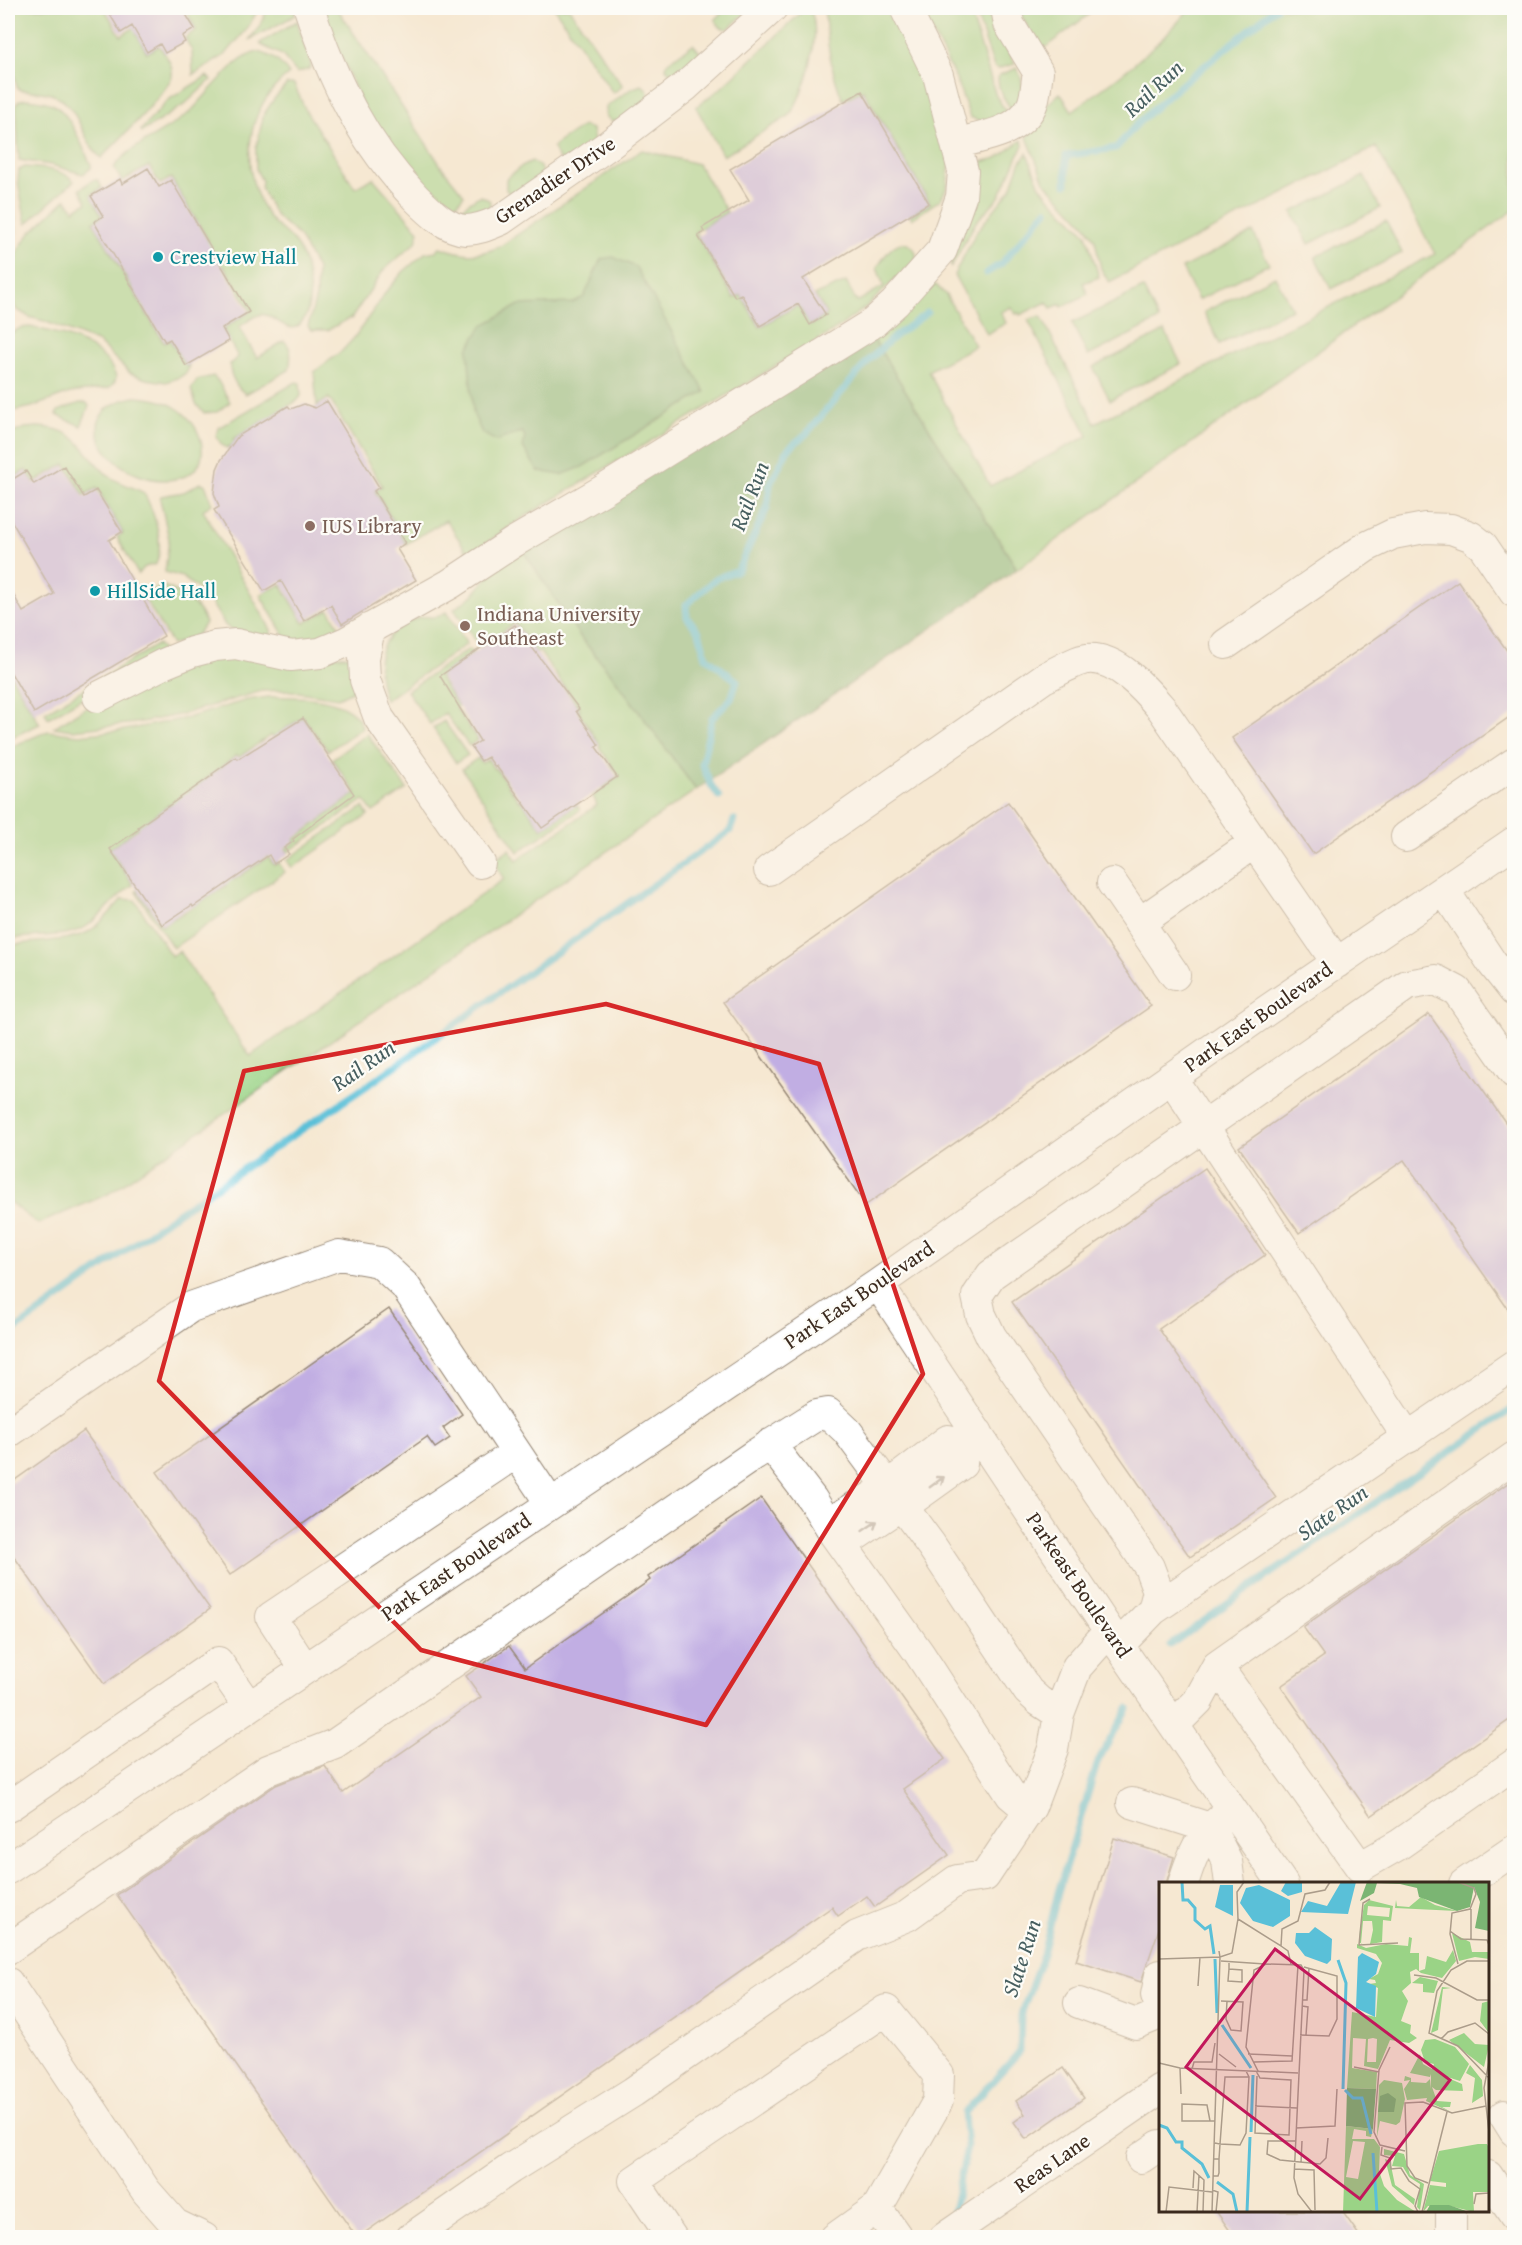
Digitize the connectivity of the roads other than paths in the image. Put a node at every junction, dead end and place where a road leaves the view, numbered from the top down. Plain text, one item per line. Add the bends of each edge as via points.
1 (309, 8) edge
2 (772, 8) edge
3 (905, 8) edge
4 (1006, 8) edge
5 (957, 143) junction
6 (1515, 592) edge
7 (370, 628) junction
8 (1226, 644) dead end
9 (98, 697) dead end
10 (1515, 763) edge
11 (1406, 837) dead end
12 (1515, 842) edge
13 (1254, 843) junction
14 (480, 863) dead end
15 (769, 870) dead end
16 (1112, 883) dead end
17 (1444, 890) junction
18 (1139, 923) junction
19 (1337, 963) junction
20 (1175, 975) dead end
21 (1515, 991) edge
22 (1515, 1073) edge
23 (1171, 1077) junction
24 (1203, 1127) junction
25 (878, 1284) junction
26 (1515, 1365) edge
27 (8, 1433) edge
28 (971, 1438) junction
29 (1408, 1438) junction
30 (770, 1444) junction
31 (516, 1453) junction
32 (1515, 1457) edge
33 (894, 1496) junction
34 (550, 1503) junction
35 (834, 1534) junction
36 (1154, 1610) junction
37 (1114, 1638) junction
38 (1217, 1666) junction
39 (305, 1669) junction
40 (249, 1707) junction
41 (1059, 1714) junction
42 (1174, 1725) junction
43 (1515, 1764) edge
44 (1132, 1803) dead end
45 (8, 1807) edge
46 (1029, 1810) junction
47 (1233, 1810) junction
48 (1210, 1828) junction
49 (1515, 1850) edge
50 (8, 1869) edge
51 (1184, 1882) edge
52 (1230, 1882) edge
53 (1282, 1882) edge
54 (1467, 1882) edge
55 (8, 1949) edge
56 (8, 1983) edge
57 (1159, 1983) edge
58 (1159, 2002) edge
59 (1079, 2004) dead end
60 (1159, 2015) edge
61 (17, 2020) edge
62 (1159, 2091) edge
63 (1490, 2183) edge
64 (878, 2208) junction
65 (1451, 2212) edge
66 (1515, 2215) edge
67 (180, 2231) edge
68 (204, 2238) edge
69 (411, 2238) edge
70 (672, 2238) edge
71 (835, 2238) edge
72 (898, 2238) edge
73 (944, 2238) edge
74 (1450, 2238) edge

1 - 2 street, Grenadier Drive via 340,90 374,148 430,212 464,230 483,228 501,220 610,144 686,86
3 - 5 street via 938,75
4 - 5 street via 1009,24 1038,72 1032,106 1019,122
5 - 7 street via 963,171 961,197 942,250 873,323 450,584
6 - 8 street via 1483,546 1470,536 1451,529 1425,528 1393,534 1366,547
7 - 9 street via 320,653 291,656 236,644 214,646 164,664
7 - 14 street via 364,658 365,680 379,718
10 - 11 street
12 - 17 street, Park East Boulevard
13 - 15 street via 1162,709 1141,685 1111,663 1086,659 1044,678
13 - 18 street
13 - 19 street
16 - 18 street
17 - 19 street, Park East Boulevard
17 - 21 street
18 - 20 street
19 - 23 street, Park East Boulevard
22 - 24 street via 1457,991 1436,980 1407,985
23 - 24 street
23 - 25 street, Park East Boulevard
24 - 29 street
24 - 36 street via 991,1275 977,1296 991,1336 1149,1567 1158,1591
25 - 28 street, Parkeast Boulevard
25 - 34 street, Park East Boulevard
26 - 29 street
27 - 31 street via 191,1307 339,1255 378,1262 405,1286
28 - 33 street via 948,1440 897,1479
28 - 37 street, Parkeast Boulevard
29 - 36 street
30 - 33 street via 816,1414 828,1413 847,1431
30 - 35 street
30 - 55 street via 335,1744 268,1770
31 - 34 street
31 - 39 street via 271,1617
32 - 38 street
33 - 35 street via 895,1509 846,1542
33 - 41 street via 1028,1691
34 - 39 street, Park East Boulevard
35 - 46 street via 919,1653 1011,1795
36 - 37 street
37 - 41 street via 1077,1667
37 - 42 street, Parkeast Boulevard
38 - 42 street via 1198,1701
38 - 43 street via 1360,1867
39 - 40 street, Park East Boulevard
40 - 45 street via 218,1662
40 - 50 street, Park East Boulevard
41 - 46 street via 1053,1749
42 - 47 street, Parkeast Boulevard
44 - 48 street
46 - 69 street via 985,1876 957,1880 907,1916 856,1936 633,2092 510,2169
47 - 48 street
47 - 53 street, Parkeast Boulevard
48 - 51 street via 1192,1855
48 - 52 street via 1227,1861
49 - 54 street
56 - 61 street
57 - 58 street
59 - 60 street via 1136,2024
61 - 67 street
62 - 73 street, Reas Lane
63 - 66 street
64 - 70 street via 938,2101 939,2075 886,2010 634,2181
64 - 71 street
64 - 72 street
65 - 74 street
67 - 68 street

